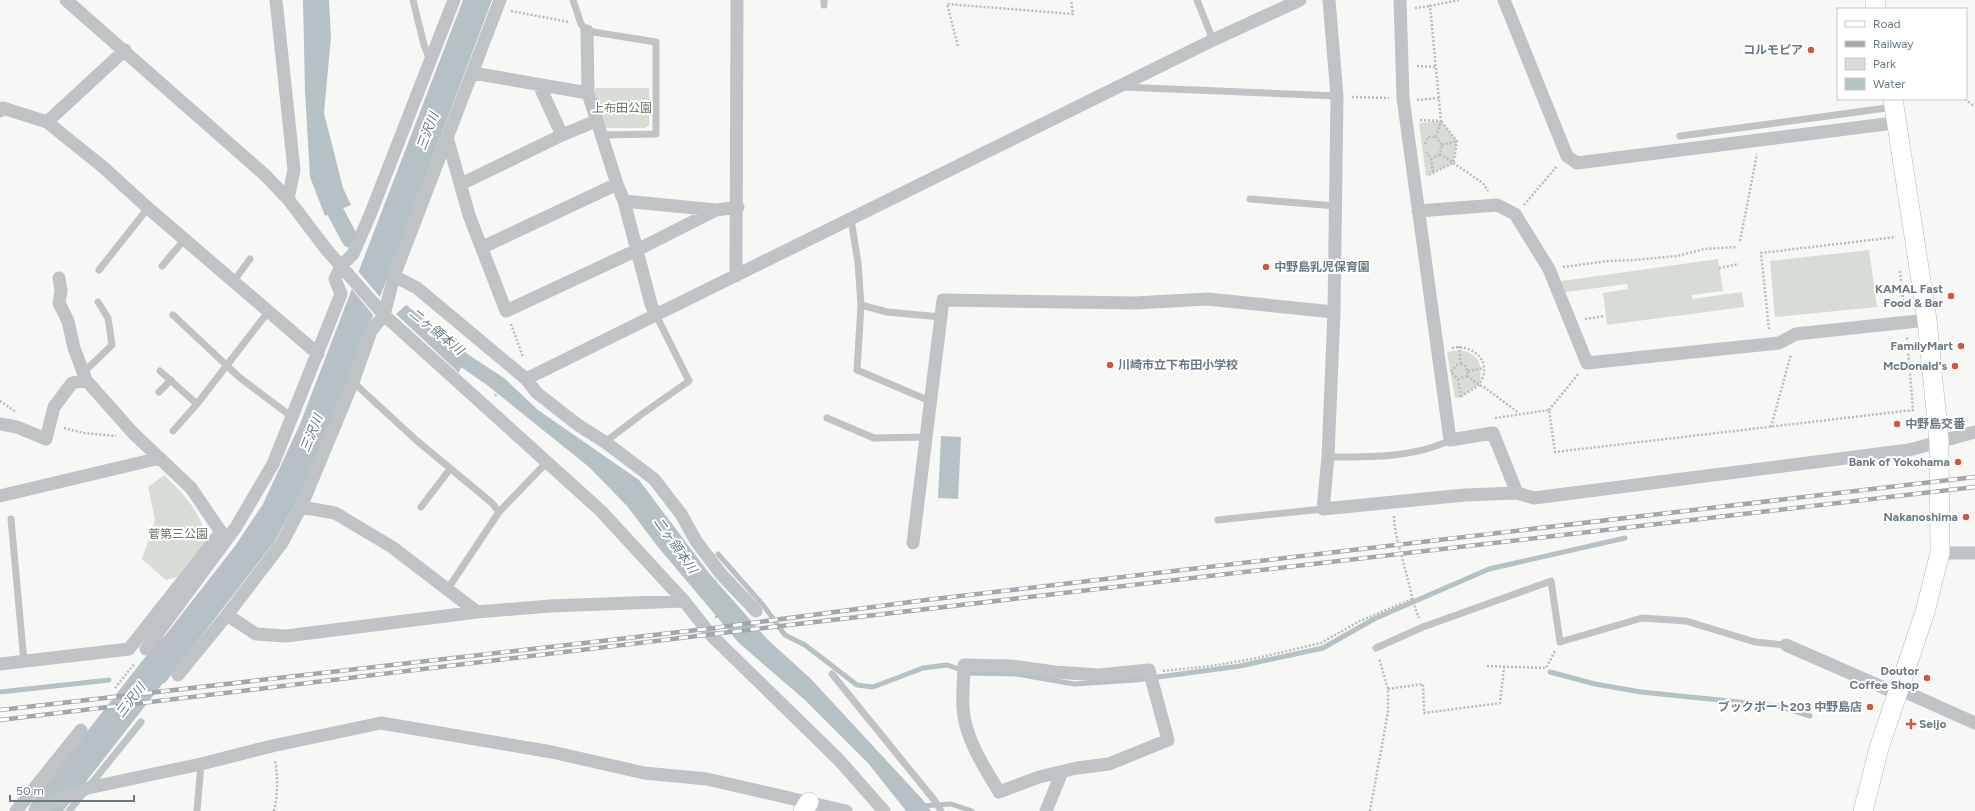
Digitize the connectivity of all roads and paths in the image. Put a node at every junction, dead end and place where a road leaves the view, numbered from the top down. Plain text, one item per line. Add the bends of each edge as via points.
1 (66, 0) edge
2 (276, 0) edge
3 (413, 0) edge
4 (454, 0) edge
5 (573, 0) edge
6 (737, 0) edge
7 (1071, 0) edge
8 (1197, 0) edge
9 (1300, 0) edge
10 (1329, 0) edge
11 (1400, 0) edge
12 (1459, 0) edge
13 (1504, 0) edge
14 (498, 4) edge
15 (1430, 6) junction
16 (1412, 9) dead end
17 (584, 28) junction
18 (1213, 40) junction
19 (958, 46) dead end
20 (125, 50) junction
21 (430, 61) junction
22 (1414, 66) dead end
23 (1436, 67) junction
24 (473, 73) junction
25 (539, 85) junction
26 (1118, 87) junction
27 (588, 93) junction
28 (1337, 96) junction
29 (1403, 98) junction
30 (1439, 98) junction
31 (1417, 100) dead end
32 (1966, 100) edge
33 (1894, 103) edge
34 (1975, 106) edge
35 (0, 111) edge
36 (1418, 120) dead end
37 (1441, 120) junction
38 (596, 121) junction
39 (47, 122) junction
40 (1886, 124) dead end
41 (562, 135) junction
42 (602, 135) junction
43 (1680, 136) dead end
44 (447, 137) junction
45 (1436, 137) junction
46 (1760, 140) junction
47 (1458, 141) junction
48 (1442, 145) junction
49 (1440, 154) junction
50 (1567, 156) junction
51 (1431, 159) junction
52 (1453, 163) junction
53 (1433, 173) junction
54 (1426, 176) dead end
55 (461, 184) junction
56 (617, 184) junction
57 (288, 199) junction
58 (1250, 199) dead end
59 (624, 201) junction
60 (1497, 205) junction
61 (1336, 206) junction
62 (738, 207) junction
63 (148, 208) junction
64 (716, 210) junction
65 (1418, 210) junction
66 (1515, 214) junction
67 (851, 219) junction
68 (1896, 237) dead end
69 (184, 240) junction
70 (1740, 241) dead end
71 (1737, 246) dead end
72 (483, 247) junction
73 (637, 250) junction
74 (250, 260) dead end
75 (1739, 264) dead end
76 (162, 266) dead end
77 (341, 266) junction
78 (1719, 268) dead end
79 (1549, 269) junction
80 (99, 270) dead end
81 (394, 276) junction
82 (736, 276) junction
83 (59, 278) dead end
84 (233, 282) junction
85 (98, 302) dead end
86 (861, 305) junction
87 (506, 311) junction
88 (1897, 311) dead end
89 (268, 312) junction
90 (381, 312) junction
91 (1334, 312) junction
92 (173, 315) dead end
93 (656, 315) junction
94 (1605, 316) dead end
95 (1905, 316) junction
96 (941, 317) junction
97 (1927, 320) junction
98 (1570, 321) junction
99 (1776, 328) dead end
100 (1796, 334) junction
101 (318, 354) junction
102 (1587, 363) junction
103 (1461, 364) junction
104 (227, 366) junction
105 (1484, 368) junction
106 (160, 371) dead end
107 (515, 371) junction
108 (1468, 371) junction
109 (85, 376) junction
110 (1467, 376) junction
111 (526, 379) junction
112 (1458, 379) junction
113 (171, 380) junction
114 (353, 382) junction
115 (1479, 385) junction
116 (160, 392) dead end
117 (493, 398) dead end
118 (930, 401) junction
119 (197, 404) junction
120 (1549, 410) junction
121 (1519, 413) junction
122 (292, 417) junction
123 (827, 418) dead end
124 (1489, 419) dead end
125 (0, 424) edge
126 (1771, 427) junction
127 (173, 432) dead end
128 (1975, 432) edge
129 (926, 436) junction
130 (1450, 440) junction
131 (1938, 441) junction
132 (605, 442) junction
133 (1328, 457) junction
134 (160, 458) junction
135 (547, 462) junction
136 (450, 469) junction
137 (1517, 493) junction
138 (0, 496) edge
139 (1393, 502) junction
140 (301, 507) junction
141 (421, 507) dead end
142 (1323, 509) junction
143 (499, 512) junction
144 (11, 519) dead end
145 (1218, 520) dead end
146 (913, 543) dead end
147 (1940, 553) junction
148 (1975, 553) edge
149 (447, 590) junction
150 (1412, 599) junction
151 (684, 601) junction
152 (756, 611) joint
153 (477, 612) junction
154 (227, 616) junction
155 (713, 618) dead end
156 (1422, 627) junction
157 (1560, 642) junction
158 (1786, 645) joint
159 (146, 648) dead end
160 (1376, 648) joint
161 (24, 662) junction
162 (0, 664) edge
163 (1487, 666) dead end
164 (1504, 667) junction
165 (1148, 670) junction
166 (832, 674) dead end
167 (178, 675) dead end
168 (124, 676) dead end
169 (115, 688) dead end
170 (1388, 689) junction
171 (1899, 692) junction
172 (141, 722) dead end
173 (1975, 723) edge
174 (81, 730) dead end
175 (272, 746) junction
176 (201, 764) junction
177 (1062, 772) junction
178 (88, 788) junction
179 (806, 806) edge
180 (16, 811) edge
181 (34, 811) edge
182 (69, 811) edge
183 (197, 811) edge
184 (274, 811) edge
185 (846, 811) edge
186 (884, 811) edge
187 (941, 811) edge
188 (1046, 811) edge
189 (1370, 811) edge
190 (1863, 811) edge

1 - 20 street
2 - 57 street via 294,170
3 - 21 lane
4 - 21 street
5 - 17 lane
6 - 62 street
7 - 19 path via 1073,14 947,4
8 - 18 lane
9 - 18 street
10 - 28 street
11 - 29 street
12 - 15 path
13 - 50 street
14 - 17 path
14 - 24 street
15 - 16 path
15 - 23 path
17 - 27 street
17 - 42 lane via 656,42 656,134
18 - 26 street
20 - 39 street
20 - 57 street via 265,175
21 - 77 street via 370,215 353,254
22 - 23 path
23 - 30 path
24 - 25 street
24 - 44 street
25 - 27 street
25 - 41 street
26 - 28 lane
26 - 67 street
27 - 38 street
28 - 29 path
28 - 61 street
29 - 65 street
30 - 31 path
30 - 37 path
32 - 34 path
33 - 43 lane
33 - 97 street
35 - 39 street via 3,108
36 - 37 path
37 - 45 path
37 - 47 path
38 - 41 street
38 - 42 street
39 - 63 street via 103,167
40 - 46 street
41 - 55 street
42 - 56 street
44 - 55 street
44 - 81 street
45 - 48 path
45 - 51 path via 1428,138 1423,147
46 - 50 street via 1577,164
46 - 70 path
47 - 48 path
47 - 52 path
48 - 49 path
49 - 51 path
49 - 52 path
50 - 66 path
51 - 53 path
52 - 53 path
52 - 60 path via 1483,182
53 - 54 path
55 - 72 street via 469,215
56 - 59 street
56 - 72 street
57 - 77 street
58 - 61 lane
59 - 64 street
59 - 73 street
60 - 65 street
60 - 66 street
61 - 91 street
62 - 64 street
62 - 82 street
63 - 69 street
63 - 80 lane
64 - 73 street
65 - 130 street
66 - 79 street
67 - 82 street
67 - 86 lane
68 - 99 path via 1761,253 1769,329
69 - 76 lane
69 - 84 street
71 - 79 path via 1704,249 1676,256
72 - 87 street
73 - 87 street
73 - 93 street
74 - 84 lane
75 - 78 path
77 - 90 street
77 - 101 street via 334,279 340,294
79 - 98 street
81 - 90 street
81 - 107 street via 417,288
82 - 93 street
83 - 109 street via 59,303 68,322 74,348
84 - 89 street
85 - 109 lane via 108,318 112,345
86 - 96 lane via 887,312
86 - 118 lane via 856,370
87 - 111 path via 525,361
88 - 95 path
89 - 101 street
89 - 104 lane
90 - 114 street via 371,331
90 - 135 street
91 - 96 street via 1207,299 1135,303 943,300
91 - 133 street
92 - 104 lane
93 - 111 street
93 - 132 lane via 689,381
94 - 98 path
95 - 97 street
95 - 100 street
95 - 126 path via 1913,410
96 - 118 street
97 - 131 street
98 - 102 street
100 - 102 street via 1779,343
100 - 126 path
101 - 122 street
102 - 120 path
103 - 105 path via 1459,346 1471,349 1482,359
103 - 108 path via 1464,364
103 - 112 path via 1451,372
104 - 119 lane
104 - 122 lane
105 - 108 path
105 - 115 path
106 - 113 lane
107 - 111 street
107 - 117 path
108 - 110 path
109 - 125 street via 72,383 54,407 46,439 17,427
109 - 134 street via 133,433
110 - 112 path
110 - 115 path
111 - 132 street via 537,393
112 - 115 path via 1461,397
113 - 116 lane
113 - 119 lane
114 - 136 lane
114 - 140 street
115 - 121 path
118 - 129 street
119 - 127 lane
120 - 121 path
120 - 126 path via 1555,452
121 - 124 path
122 - 159 street via 273,464 236,527
123 - 129 lane via 874,438
128 - 131 street
129 - 146 street
130 - 133 lane via 1436,447 1377,457
130 - 137 street via 1493,433
131 - 137 street via 1909,450 1534,498
131 - 147 street
132 - 152 street via 654,479 681,514 708,558
133 - 142 street
134 - 138 street
134 - 161 street via 191,488 221,532 129,650
135 - 143 lane
135 - 151 street via 601,511
136 - 141 lane
136 - 143 lane via 492,503
137 - 139 street
139 - 142 street
139 - 150 path via 1395,535
140 - 149 street via 335,514 392,547
140 - 154 street via 282,543
142 - 145 lane
143 - 149 lane
144 - 161 lane
147 - 148 street
147 - 171 street via 1925,612
149 - 153 street
150 - 156 path
150 - 165 path via 1360,621 1321,643 1212,666 1170,672
151 - 153 street via 550,606
151 - 186 street via 711,635 839,760
152 - 155 path
153 - 154 street via 286,636 256,634
154 - 167 street
156 - 157 lane via 1551,581
156 - 160 lane
157 - 158 lane via 1642,618 1686,621 1755,642
157 - 164 path via 1546,668
158 - 171 street
160 - 170 path
161 - 162 street
163 - 164 path
164 - 170 path via 1500,704 1424,713 1423,684
165 - 177 street via 1168,740 1109,764
165 - 177 street via 1100,675 1011,666 964,665 963,708 966,726 976,753 999,792 1039,777
166 - 187 lane via 935,800
168 - 169 path
170 - 189 path via 1388,712
171 - 173 street
171 - 190 street via 1879,748
172 - 178 lane
174 - 180 street
175 - 176 street
175 - 179 street via 380,723 552,752 644,773 707,779
175 - 184 path via 278,778
176 - 178 street
176 - 183 lane
177 - 188 street
178 - 181 street
178 - 182 lane
179 - 185 street

